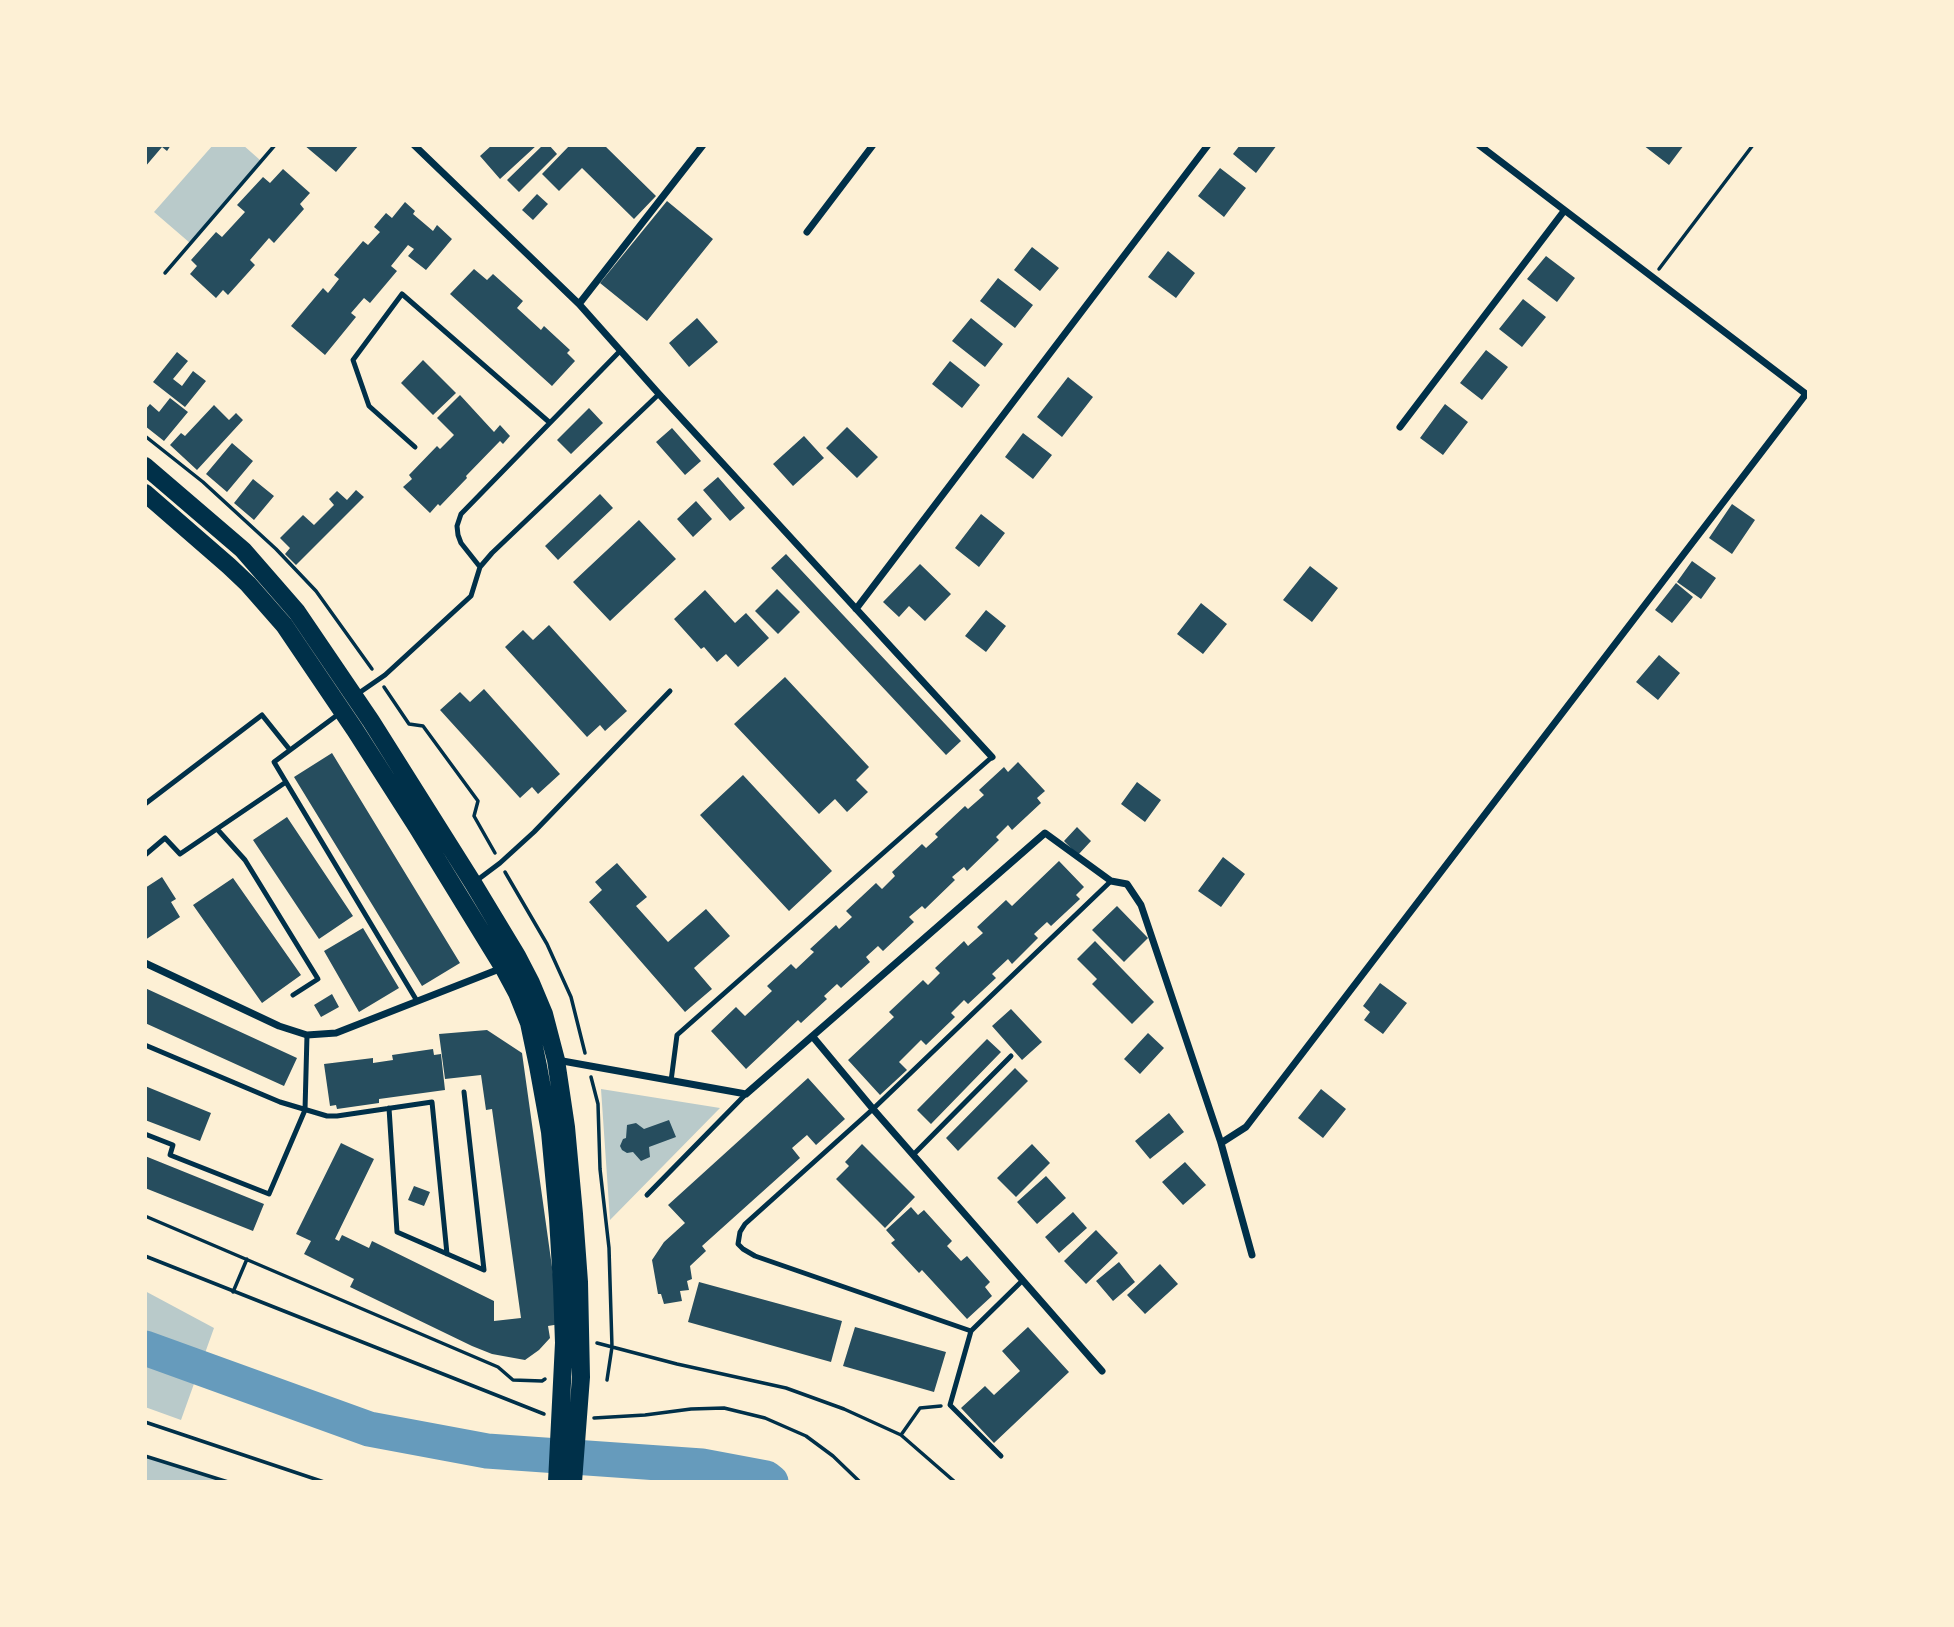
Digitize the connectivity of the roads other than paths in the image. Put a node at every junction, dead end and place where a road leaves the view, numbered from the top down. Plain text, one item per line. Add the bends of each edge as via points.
1 (414, 145) edge
2 (703, 145) edge
3 (873, 145) edge
4 (1208, 145) edge
5 (1479, 145) edge
6 (1564, 211) junction
7 (807, 232) dead end
8 (579, 304) junction
9 (620, 351) junction
10 (659, 394) junction
11 (549, 422) junction
12 (1400, 427) dead end
13 (415, 447) dead end
14 (145, 466) edge
15 (145, 494) edge
16 (480, 568) junction
17 (856, 609) junction
18 (670, 691) dead end
19 (354, 696) junction
20 (342, 711) junction
21 (290, 750) junction
22 (992, 757) joint
23 (286, 782) junction
24 (145, 804) edge
25 (217, 829) junction
26 (145, 855) edge
27 (1111, 881) junction
28 (474, 883) junction
29 (145, 963) edge
30 (503, 967) junction
31 (293, 995) dead end
32 (417, 1001) junction
33 (307, 1035) junction
34 (813, 1037) junction
35 (145, 1045) edge
36 (1011, 1056) dead end
37 (556, 1060) junction
38 (671, 1080) junction
39 (464, 1092) dead end
40 (747, 1094) junction
41 (389, 1108) junction
42 (873, 1109) junction
43 (305, 1110) junction
44 (145, 1134) edge
45 (1221, 1143) junction
46 (913, 1154) junction
47 (647, 1195) dead end
48 (447, 1254) junction
49 (1251, 1255) dead end
50 (1023, 1279) junction
51 (971, 1331) junction
52 (1102, 1371) dead end
53 (565, 1377) junction
54 (1001, 1456) dead end
55 (556, 1482) edge
56 (573, 1482) edge

1 - 8 street
2 - 8 street
3 - 7 street
4 - 17 street
5 - 6 street
6 - 12 street
6 - 45 street via 1806,394 1246,1127
8 - 9 street
9 - 10 street
9 - 11 lane
10 - 16 lane
10 - 17 street
11 - 13 lane via 402,294 353,360 369,406
11 - 16 lane via 461,514 458,535
14 - 19 main road via 243,550 297,612
15 - 20 main road via 248,584 284,625
16 - 19 lane via 471,596 385,676
17 - 22 street
18 - 28 lane via 534,832
19 - 28 main road
20 - 21 lane
20 - 30 main road
21 - 23 lane via 274,762
21 - 24 lane via 262,715
22 - 38 lane via 677,1035
23 - 25 lane
23 - 32 lane
25 - 26 lane via 180,854 165,838
25 - 31 lane via 245,860 318,979
27 - 34 street via 1045,833
27 - 42 lane
27 - 45 street via 1127,884 1141,905
28 - 37 main road via 531,983
29 - 33 street
30 - 32 street
30 - 53 main road via 529,1023 550,1132
32 - 33 street via 336,1033
33 - 43 lane
34 - 40 street
34 - 42 street
35 - 43 lane
36 - 46 lane
37 - 38 street
37 - 53 main road via 579,1282
38 - 40 street
39 - 48 lane via 484,1270
40 - 47 lane
41 - 43 lane via 337,1116
41 - 48 lane via 397,1232
41 - 48 lane via 432,1102
42 - 46 street
42 - 51 lane via 745,1224 738,1244 755,1256
43 - 44 lane via 269,1194 170,1155 173,1144
45 - 49 street
46 - 50 street
50 - 51 lane
50 - 52 street
51 - 54 lane via 950,1405
53 - 55 main road
53 - 56 main road

